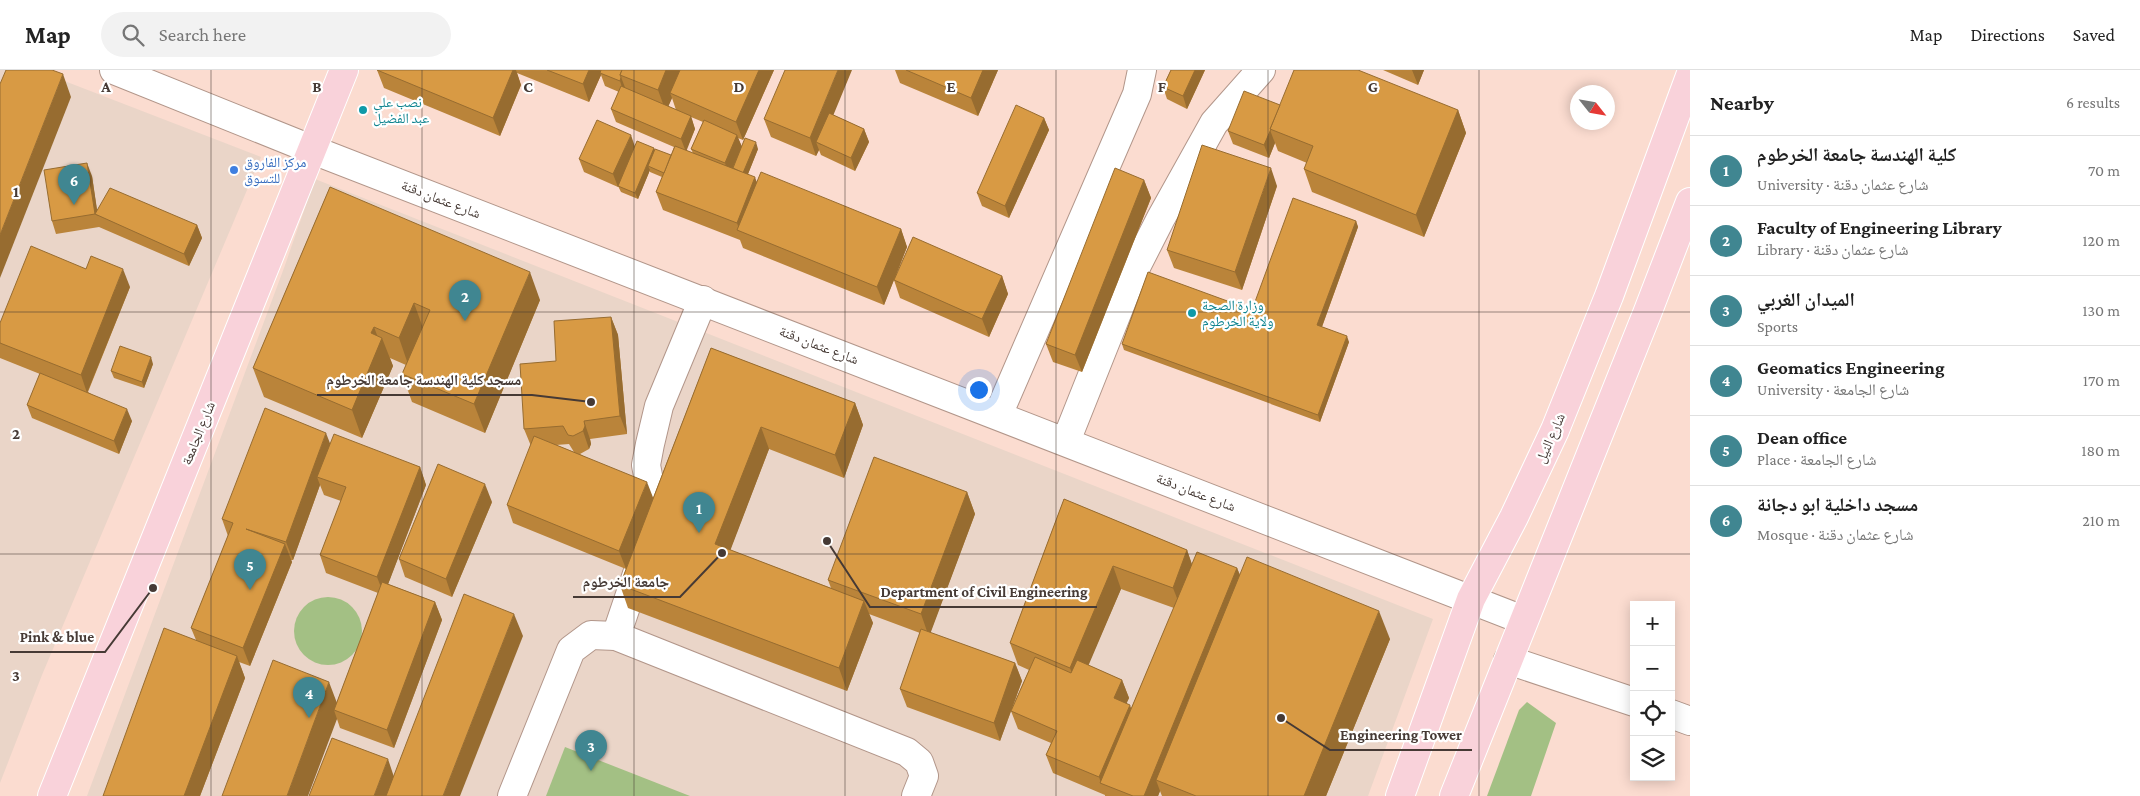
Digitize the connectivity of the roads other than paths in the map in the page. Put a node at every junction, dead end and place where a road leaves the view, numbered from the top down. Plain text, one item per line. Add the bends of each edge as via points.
1 (114, 70) edge
2 (344, 70) edge
3 (1142, 70) edge
4 (1261, 70) edge
5 (1690, 76) edge
6 (313, 150) junction
7 (1690, 202) edge
8 (703, 300) junction
9 (998, 415) junction
10 (1066, 442) junction
11 (1471, 599) junction
12 (1523, 620) junction
13 (616, 636) junction
14 (1508, 660) junction
15 (1630, 701) edge
16 (1675, 715) edge
17 (1690, 721) edge
18 (52, 796) edge
19 (512, 796) edge
20 (916, 796) edge
21 (1400, 796) edge
22 (1454, 796) edge

1 - 6 street, شارع عثمان دقنة
2 - 6 main road, شارع الجامعة
3 - 9 street via 1137,94
4 - 10 street via 1214,122 1132,273
5 - 11 main road, شارع النيل via 1555,430
6 - 8 street, شارع عثمان دقنة
6 - 18 main road, شارع الجامعة
7 - 12 main road
8 - 9 street, شارع عثمان دقنة
8 - 13 street via 659,406 646,465 649,481 658,497 658,512
9 - 10 street, شارع عثمان دقنة
10 - 11 street, شارع عثمان دقنة
11 - 12 street, شارع عثمان دقنة
11 - 21 main road, شارع النيل
12 - 14 main road
13 - 19 street via 591,635 571,650
13 - 20 street via 907,752 919,762 924,776
14 - 15 street
14 - 22 main road
16 - 17 street

